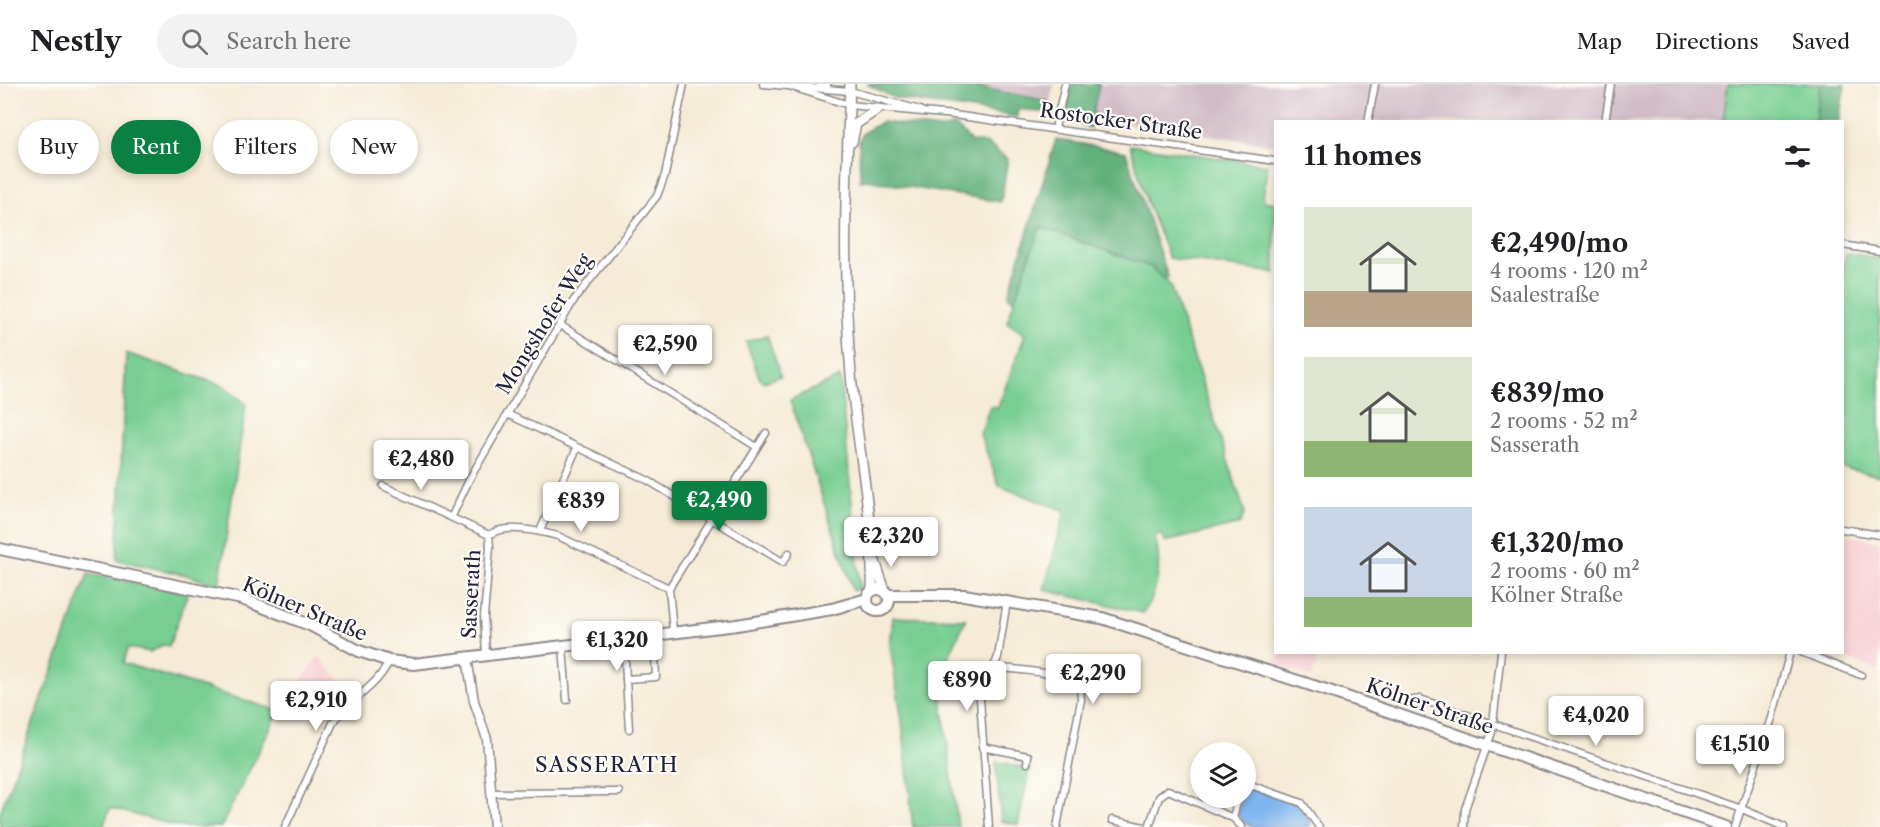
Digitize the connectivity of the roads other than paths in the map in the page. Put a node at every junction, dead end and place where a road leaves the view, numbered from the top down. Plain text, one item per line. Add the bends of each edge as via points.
1 (684, 84) edge
2 (763, 84) edge
3 (1065, 84) edge
4 (1374, 84) edge
5 (1611, 84) edge
6 (824, 86) edge
7 (792, 87) junction
8 (850, 87) edge
9 (849, 105) junction
10 (878, 109) junction
11 (926, 112) junction
12 (1368, 120) edge
13 (1605, 120) edge
14 (1055, 129) junction
15 (1274, 160) edge
16 (846, 192) junction
17 (1844, 245) edge
18 (1880, 251) edge
19 (560, 325) junction
20 (507, 414) junction
21 (766, 433) dead end
22 (757, 447) junction
23 (577, 448) junction
24 (382, 486) dead end
25 (452, 516) junction
26 (713, 519) junction
27 (1844, 529) edge
28 (540, 531) junction
29 (489, 535) junction
30 (1880, 535) edge
31 (0, 549) edge
32 (789, 553) dead end
33 (872, 553) junction
34 (669, 588) junction
35 (887, 597) junction
36 (870, 599) junction
37 (1007, 601) junction
38 (673, 632) junction
39 (654, 634) junction
40 (624, 638) junction
41 (563, 645) junction
42 (1501, 654) edge
43 (1789, 654) edge
44 (1807, 654) edge
45 (486, 655) junction
46 (467, 658) junction
47 (389, 661) junction
48 (993, 667) junction
49 (1861, 675) dead end
50 (626, 679) junction
51 (1391, 694) dead end
52 (567, 700) dead end
53 (1493, 724) junction
54 (629, 729) dead end
55 (1489, 745) junction
56 (982, 747) junction
57 (1027, 763) dead end
58 (1256, 787) edge
59 (619, 792) dead end
60 (491, 793) junction
61 (1236, 808) edge
62 (1742, 809) junction
63 (1233, 818) junction
64 (1112, 820) dead end
65 (285, 827) edge
66 (494, 827) edge
67 (989, 827) edge
68 (1057, 827) edge
69 (1144, 827) edge
70 (1149, 827) edge
71 (1242, 827) edge
72 (1319, 827) edge
73 (1464, 827) edge
74 (1726, 827) edge
75 (1735, 827) edge
76 (1785, 827) edge

1 - 19 street, Mongshofer Weg via 657,196 588,280
2 - 7 street
3 - 14 street
4 - 12 street
5 - 13 street
6 - 7 street, Rostocker Straße
6 - 8 street, Rostocker Straße
7 - 9 street, Rostocker Straße
8 - 9 main road
8 - 11 street, Rostocker Straße
9 - 10 street, Rostocker Straße
9 - 16 main road
10 - 11 street, Rostocker Straße
10 - 16 main road via 856,124
11 - 14 street, Rostocker Straße
14 - 15 street, Rostocker Straße
16 - 33 main road via 844,289
17 - 18 street
19 - 20 street, Mongshofer Weg
19 - 22 street
20 - 23 street
20 - 25 street, Mongshofer Weg
21 - 22 street
22 - 26 street
23 - 26 street via 647,480
23 - 28 street
24 - 25 street, Sasserath
25 - 29 street, Sasserath
26 - 32 street via 783,562
26 - 34 street
27 - 30 street
28 - 29 street, Sasserath via 496,530
28 - 34 street, Sasserath
29 - 45 street, Sasserath
31 - 47 main road, Kölner Straße via 242,598
33 - 35 main road
33 - 36 main road
34 - 38 street
35 - 36 main road, Kölner Straße via 879,588
35 - 36 main road, Kölner Straße via 880,610
35 - 37 main road, Kölner Straße via 944,594
36 - 38 main road, Kölner Straße via 737,625
37 - 48 street via 1005,625
37 - 55 main road, Kölner Straße via 1102,618
38 - 39 main road, Kölner Straße
39 - 40 main road, Kölner Straße
39 - 50 street via 656,677
40 - 41 main road, Kölner Straße
40 - 50 street
41 - 45 main road, Kölner Straße
41 - 52 street
42 - 53 street
43 - 62 street
44 - 49 street
45 - 46 main road, Kölner Straße
46 - 47 main road, Kölner Straße via 414,664
46 - 60 street via 474,701 487,739
47 - 65 street via 385,671 333,723
48 - 56 street via 980,699
48 - 68 street via 1059,677 1080,688
50 - 54 street
51 - 53 street, Kölner Straße via 1409,701 1420,699
53 - 55 street
53 - 62 street, Kölner Straße
55 - 73 street via 1466,809
55 - 74 main road, Kölner Straße
56 - 57 street via 1028,756
56 - 67 street
58 - 72 street via 1302,803
59 - 60 street
60 - 66 street
61 - 63 street
62 - 75 street
62 - 76 street, Kölner Straße
63 - 70 street via 1168,790 1159,797
63 - 71 street
64 - 69 street

